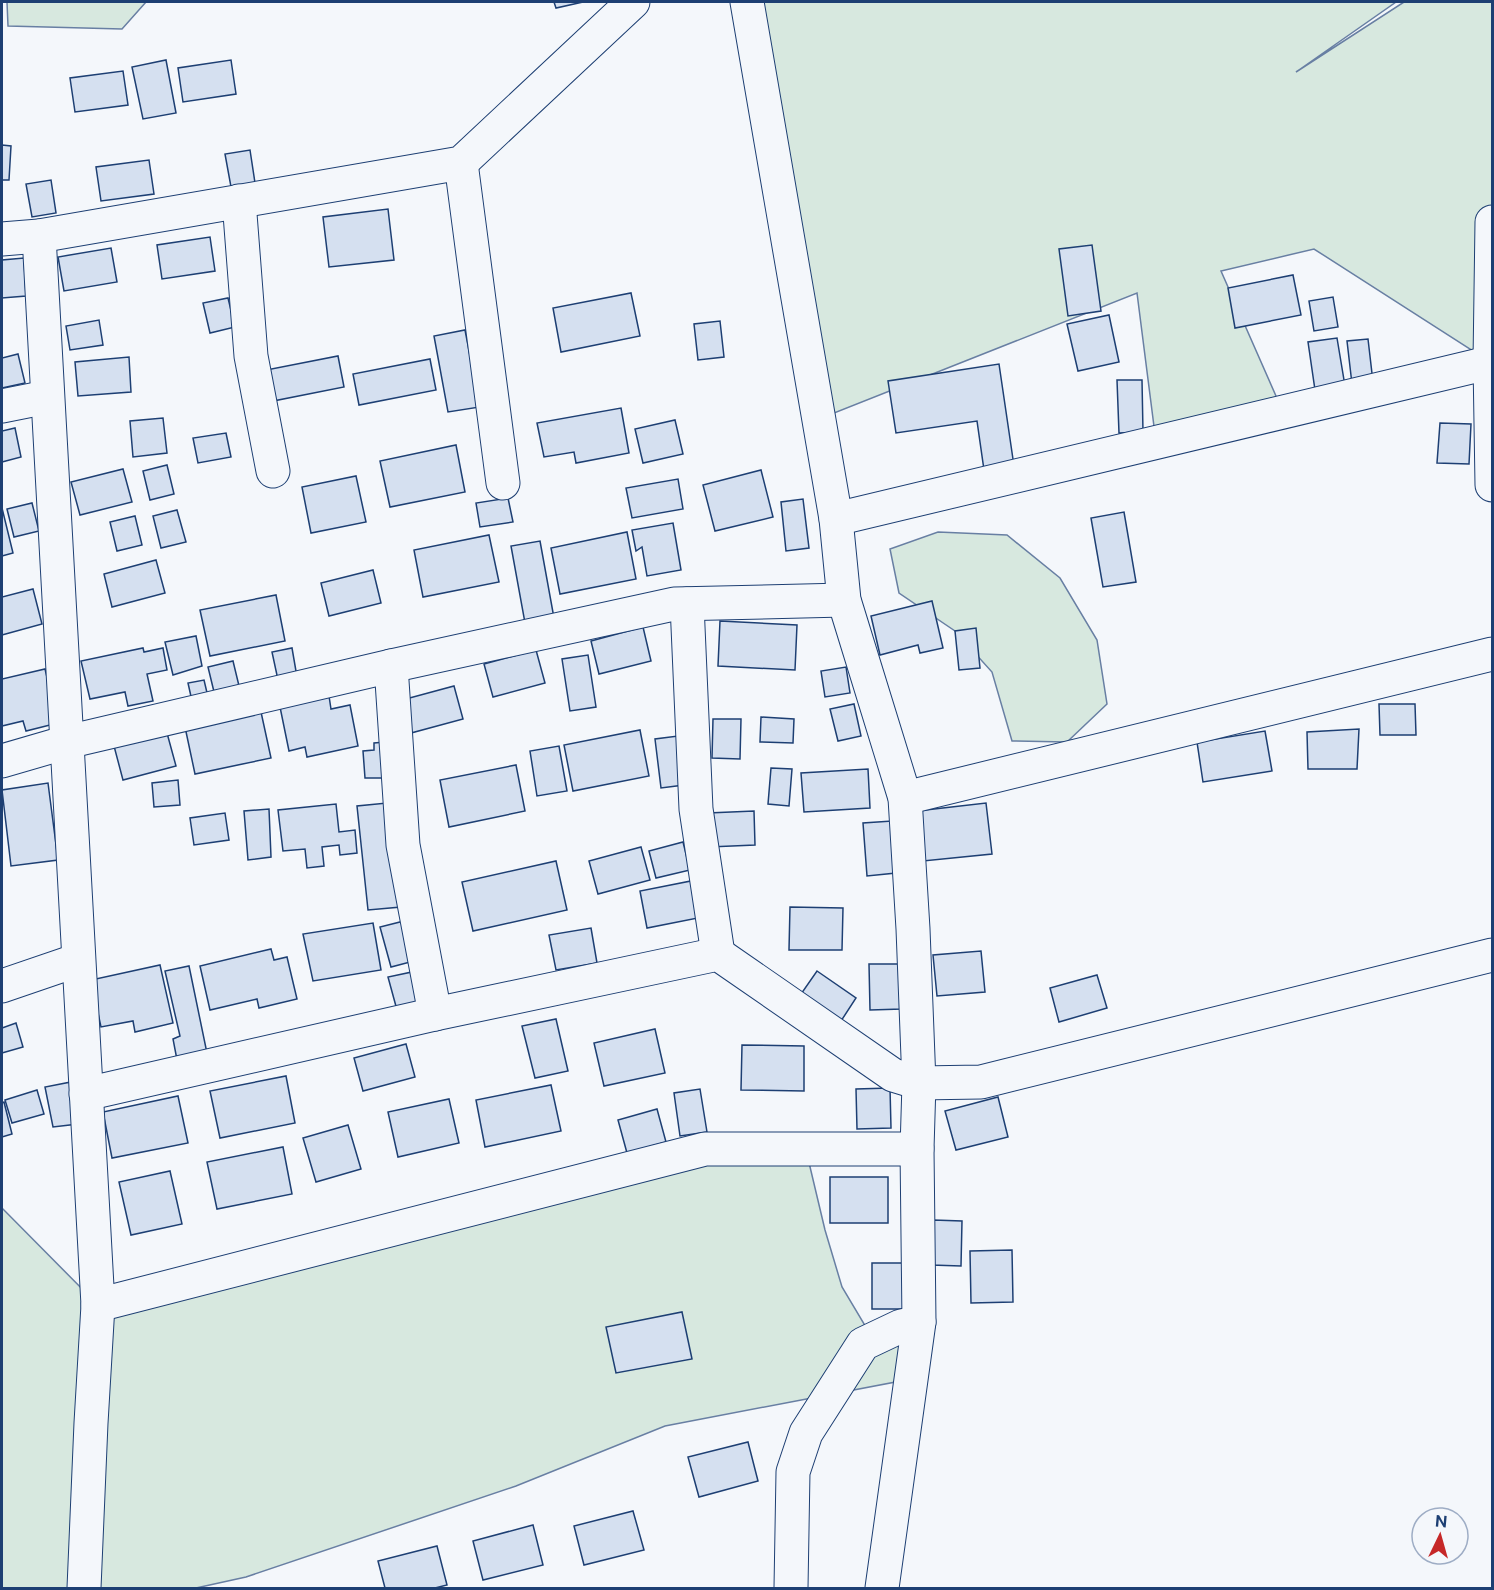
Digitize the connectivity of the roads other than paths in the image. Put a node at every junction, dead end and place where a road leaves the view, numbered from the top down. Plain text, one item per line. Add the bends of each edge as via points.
1 (633, 2) edge
2 (747, 2) edge
3 (461, 163) junction
4 (239, 201) junction
5 (1492, 222) edge
6 (39, 236) junction
7 (2, 239) edge
8 (1491, 362) edge
9 (47, 397) junction
10 (2, 406) edge
11 (273, 471) dead end
12 (503, 483) dead end
13 (1492, 484) edge
14 (836, 519) junction
15 (844, 600) junction
16 (687, 604) junction
17 (1492, 654) edge
18 (391, 666) junction
19 (67, 742) junction
20 (2, 761) edge
21 (905, 798) junction
22 (718, 954) junction
23 (1492, 955) edge
24 (78, 960) junction
25 (2, 986) edge
26 (435, 1014) junction
27 (919, 1083) junction
28 (86, 1094) junction
29 (917, 1149) junction
30 (98, 1305) junction
31 (919, 1322) junction
32 (84, 1588) edge
33 (790, 1588) edge
34 (875, 1588) edge

1 - 3 street
2 - 14 street
3 - 4 street
3 - 12 street
4 - 6 street
4 - 11 street via 251,356
5 - 8 street
6 - 7 street
6 - 9 street
8 - 13 street
8 - 14 street
9 - 10 street
9 - 19 street
14 - 15 street
15 - 16 street
15 - 21 street
16 - 18 street
16 - 22 street via 696,809
17 - 21 street
18 - 19 street
18 - 26 street via 403,845
19 - 20 street
19 - 24 street
21 - 27 street
22 - 26 street
22 - 27 street via 893,1075
23 - 27 street via 981,1082
24 - 25 street
24 - 28 street
26 - 28 street
27 - 29 street
28 - 30 street
29 - 30 street via 705,1149
29 - 31 street
30 - 32 street
31 - 33 street via 863,1344 806,1432 793,1472
31 - 34 street

